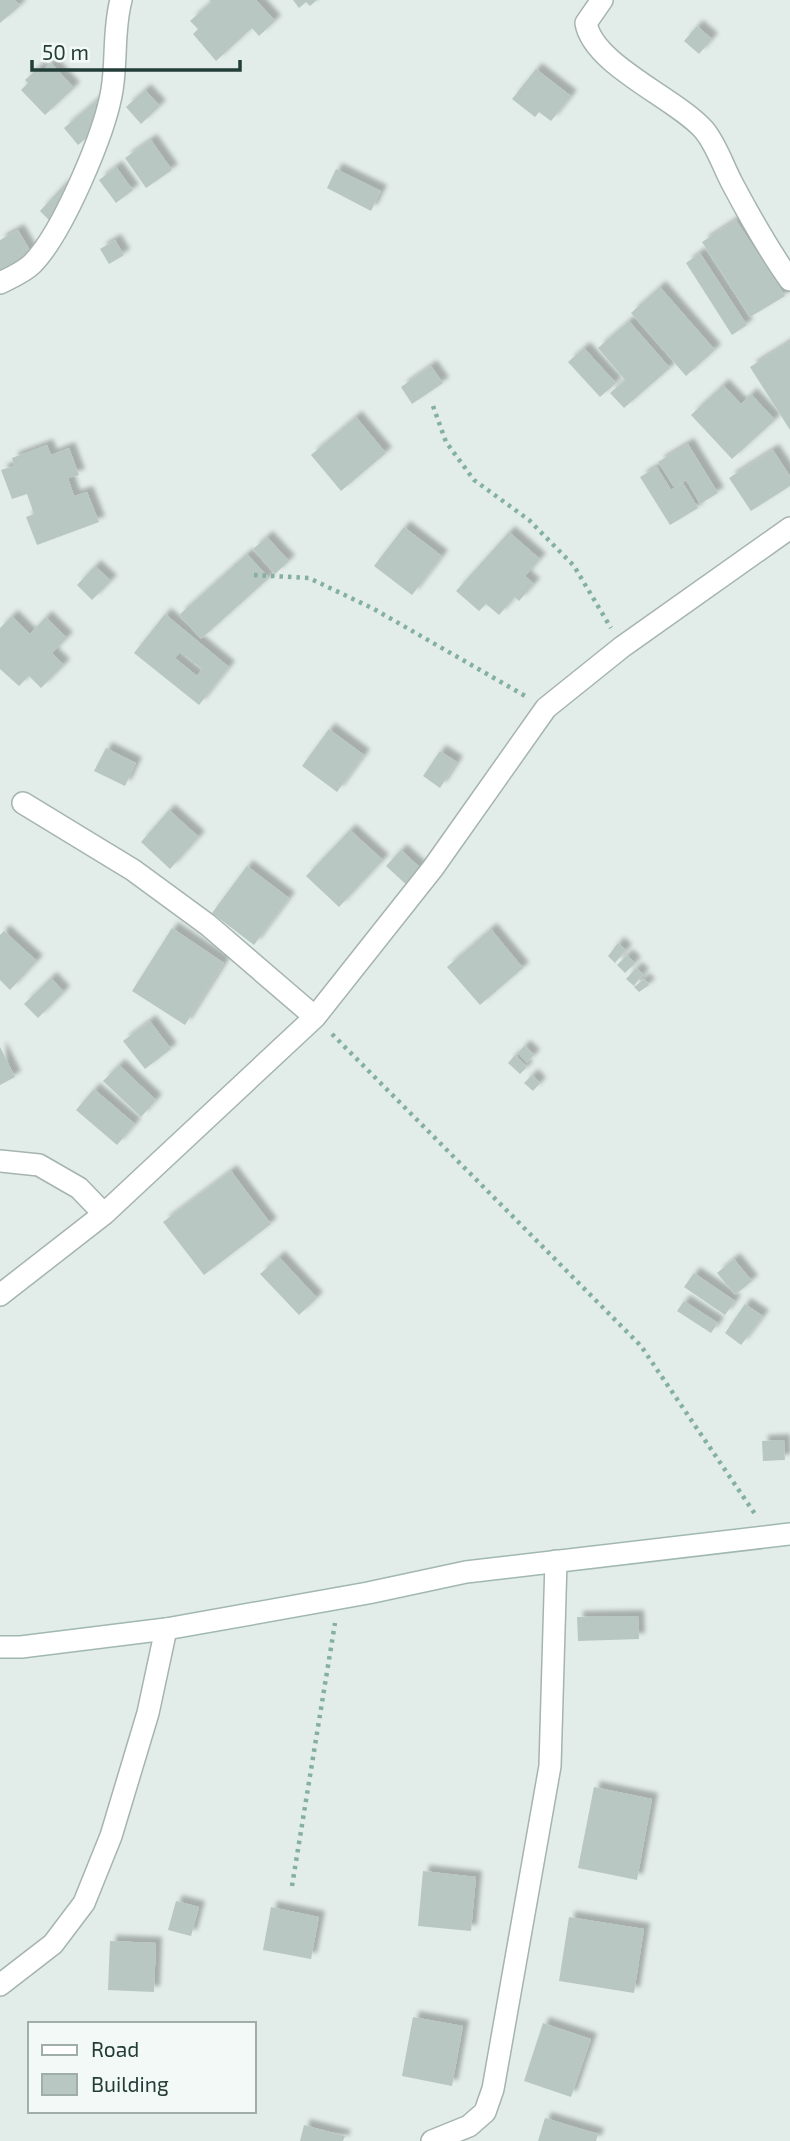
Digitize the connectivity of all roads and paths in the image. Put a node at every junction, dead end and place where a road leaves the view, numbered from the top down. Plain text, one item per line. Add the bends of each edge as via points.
1 (121, 0) edge
2 (602, 0) edge
3 (790, 280) edge
4 (0, 284) edge
5 (433, 406) dead end
6 (790, 528) edge
7 (254, 575) dead end
8 (622, 647) junction
9 (546, 708) junction
10 (23, 803) dead end
11 (315, 1017) junction
12 (0, 1161) edge
13 (104, 1214) junction
14 (0, 1295) edge
15 (780, 1534) edge
16 (556, 1561) junction
17 (339, 1598) junction
18 (166, 1629) junction
19 (0, 1647) edge
20 (292, 1886) dead end
21 (0, 1984) edge
22 (432, 2141) edge

1 - 4 street via 112,90 97,143 55,233 31,265
2 - 3 street via 586,23 589,36 626,72 705,131 761,240
5 - 8 path via 446,442 474,480 529,520 574,566
6 - 8 street
7 - 9 path via 309,578 374,609
8 - 9 street
9 - 11 street via 433,868
10 - 11 street via 208,925
11 - 13 street
11 - 15 path via 640,1346
12 - 13 street via 39,1166 79,1188
13 - 14 street
15 - 16 street
16 - 17 street via 466,1572
16 - 22 street via 550,1766 493,2090 485,2112 468,2126
17 - 18 street
17 - 20 path
18 - 19 street
18 - 21 street via 148,1713 111,1836 84,1903 53,1944

